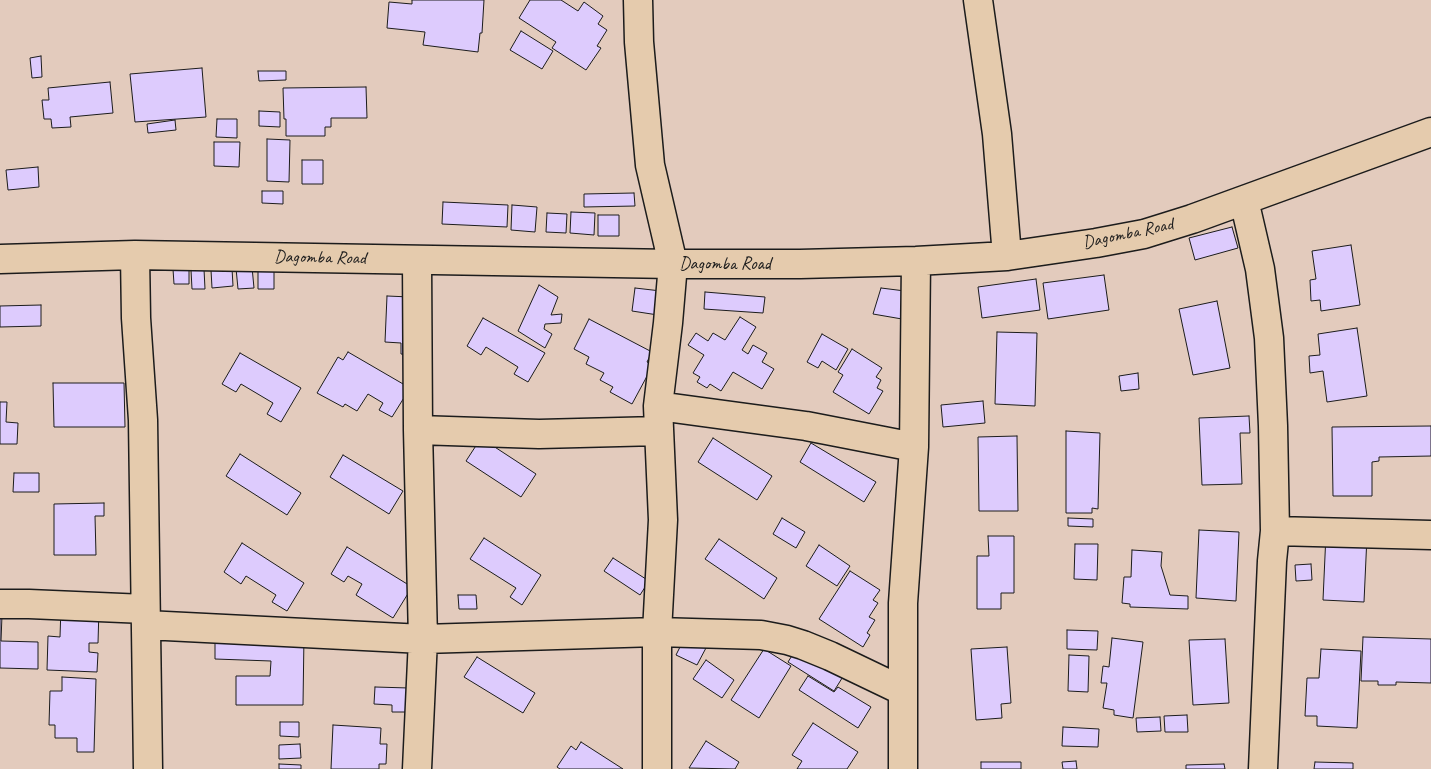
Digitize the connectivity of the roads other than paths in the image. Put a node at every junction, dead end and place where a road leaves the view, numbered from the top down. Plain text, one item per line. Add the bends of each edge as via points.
1 (638, 0) edge
2 (978, 0) edge
3 (1431, 132) edge
4 (1244, 200) junction
5 (136, 256) junction
6 (1007, 256) junction
7 (0, 259) edge
8 (418, 260) junction
9 (916, 261) junction
10 (673, 264) junction
11 (658, 419) junction
12 (418, 430) junction
13 (914, 447) junction
14 (1275, 531) junction
15 (1431, 535) edge
16 (0, 604) edge
17 (146, 617) junction
18 (657, 632) junction
19 (423, 639) junction
20 (903, 691) junction
21 (148, 769) edge
22 (417, 769) edge
23 (657, 769) edge
24 (903, 769) edge
25 (1263, 769) edge

1 - 10 street via 650,165
2 - 6 street via 997,134
3 - 4 street, Dagomba Road
4 - 6 street, Dagomba Road via 1144,234
4 - 14 street via 1260,269 1269,338
5 - 7 street, Dagomba Road
5 - 8 street, Dagomba Road
5 - 17 street
6 - 9 street, Dagomba Road
8 - 10 street, Dagomba Road
8 - 12 street
9 - 10 street, Dagomba Road
9 - 13 street
10 - 11 street
11 - 12 street via 539,434
11 - 13 street via 806,426
11 - 18 street via 663,520
12 - 19 street
13 - 20 street via 903,602
14 - 15 street
14 - 25 street
16 - 17 street via 29,604
17 - 19 street
17 - 21 street
18 - 19 street
18 - 20 street via 742,634 788,640
18 - 23 street
19 - 22 street
20 - 24 street

